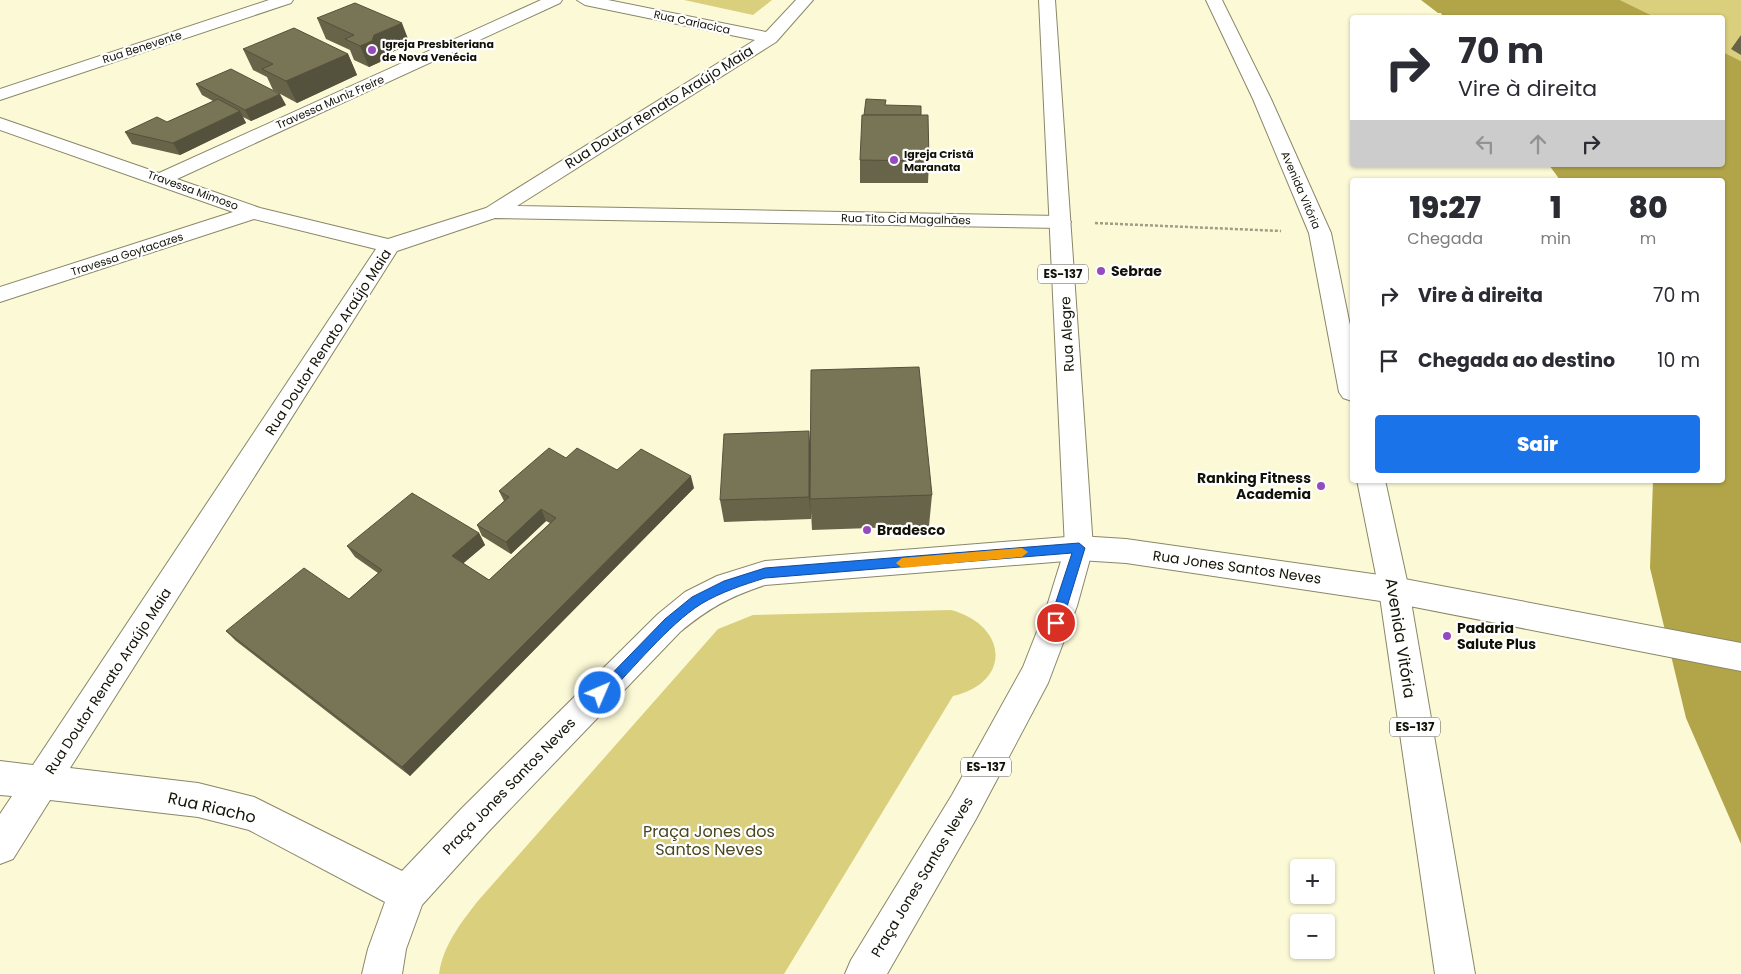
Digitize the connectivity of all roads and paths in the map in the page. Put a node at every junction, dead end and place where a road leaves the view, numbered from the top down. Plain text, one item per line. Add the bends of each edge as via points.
1 (285, 0) edge
2 (554, 0) edge
3 (584, 0) edge
4 (805, 0) edge
5 (1047, 0) edge
6 (1214, 0) edge
7 (618, 3) edge
8 (770, 38) junction
9 (0, 95) edge
10 (0, 124) edge
11 (161, 179) junction
12 (254, 212) junction
13 (493, 212) junction
14 (1060, 222) junction
15 (1320, 233) junction
16 (389, 246) junction
17 (0, 295) edge
18 (1350, 382) edge
19 (1372, 483) edge
20 (1079, 548) junction
21 (1394, 590) junction
22 (1741, 657) edge
23 (0, 778) edge
24 (43, 782) junction
25 (0, 846) edge
26 (407, 893) junction
27 (382, 974) edge
28 (865, 974) edge
29 (1455, 974) edge

1 - 9 street, Rua Benevente
2 - 11 street, Travessa Muniz Freire
3 - 7 street, Rua Cariacica
4 - 8 street, Rua Doutor Renato Araújo Maia
5 - 14 street, Rua Alegre / ES-137
6 - 15 street, Avenida Vitória via 1262,99
7 - 8 street, Rua Cariacica
8 - 13 street, Rua Doutor Renato Araújo Maia
10 - 11 street, Travessa Mimoso
11 - 12 street, Travessa Mimoso
12 - 16 street, Travessa Mimoso
12 - 17 street, Travessa Goytacazes
13 - 14 street, Rua Tito Cid Magalhães
13 - 16 street, Rua Doutor Renato Araújo Maia
14 - 15 path
14 - 20 street, Rua Alegre / ES-137
15 - 18 street, Avenida Vitória
16 - 24 street, Rua Doutor Renato Araújo Maia
19 - 21 street, Avenida Vitória / ES-137
20 - 21 street, Rua Jones Santos Neves via 1126,551
20 - 26 street, Praça Jones Santos Neves via 765,573 728,585 696,601 669,623
20 - 28 street, Praça Jones Santos Neves / ES-137 via 1037,673 964,807
21 - 22 street, Rua Jones Santos Neves
21 - 29 street, Avenida Vitória / ES-137
23 - 24 street, Rua Riacho
24 - 25 street, Rua Doutor Renato Araújo Maia
24 - 26 street, Rua Riacho via 198,800 254,814
26 - 27 street, Praça Jones Santos Neves via 387,949

